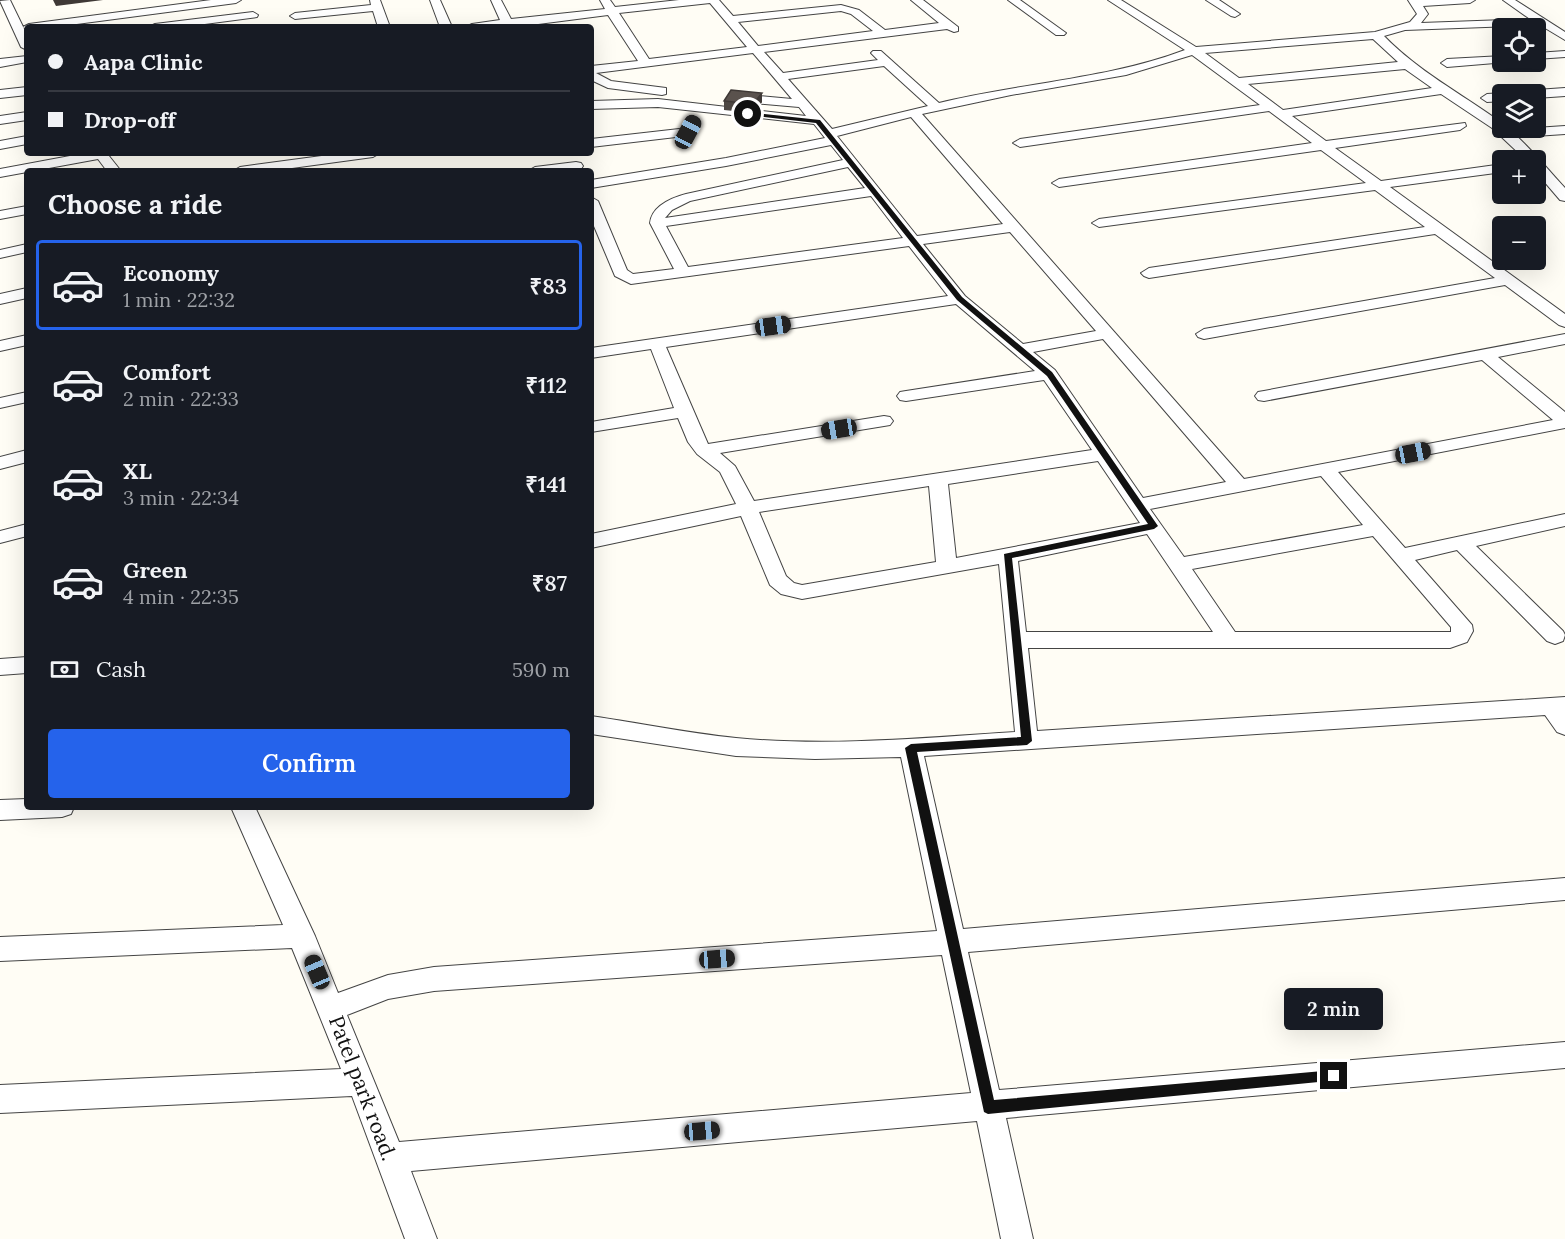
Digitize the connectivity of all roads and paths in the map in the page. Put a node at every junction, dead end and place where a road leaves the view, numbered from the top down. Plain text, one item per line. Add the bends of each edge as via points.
1 (5, 0) edge
2 (236, 0) edge
3 (251, 0) edge
4 (435, 0) edge
5 (496, 0) edge
6 (604, 0) edge
7 (707, 0) edge
8 (712, 0) edge
9 (916, 0) edge
10 (1012, 0) edge
11 (1113, 0) edge
12 (1211, 0) edge
13 (1470, 0) edge
14 (1508, 0) edge
15 (1414, 2) edge
16 (376, 3) edge
17 (611, 11) junction
18 (1235, 14) dead end
19 (253, 15) junction
20 (295, 17) edge
21 (1535, 18) edge
22 (731, 20) junction
23 (562, 22) edge
24 (216, 23) edge
25 (52, 24) edge
26 (201, 24) edge
27 (254, 24) edge
28 (383, 24) edge
29 (445, 24) edge
30 (508, 24) edge
31 (526, 24) edge
32 (1492, 24) edge
33 (949, 25) junction
34 (1546, 25) edge
35 (1404, 27) junction
36 (21, 28) edge
37 (960, 33) dead end
38 (1060, 33) dead end
39 (883, 34) junction
40 (1376, 35) junction
41 (859, 37) junction
42 (1565, 37) edge
43 (756, 50) junction
44 (1193, 51) junction
45 (1565, 54) edge
46 (1546, 55) edge
47 (24, 59) edge
48 (1492, 60) edge
49 (886, 62) junction
50 (0, 63) edge
51 (1447, 63) dead end
52 (646, 64) junction
53 (1405, 64) junction
54 (594, 70) edge
55 (594, 77) edge
56 (780, 77) junction
57 (1237, 82) junction
58 (1442, 90) junction
59 (24, 91) edge
60 (1565, 92) edge
61 (686, 93) dead end
62 (1546, 93) edge
63 (0, 94) edge
64 (721, 96) dead end
65 (1487, 98) dead end
66 (1492, 98) edge
67 (803, 104) junction
68 (594, 105) edge
69 (701, 108) junction
70 (938, 108) junction
71 (1276, 111) junction
72 (915, 114) junction
73 (24, 116) edge
74 (0, 120) edge
75 (1460, 126) dead end
76 (1565, 130) edge
77 (1546, 131) edge
78 (827, 132) junction
79 (24, 141) edge
80 (686, 142) junction
81 (594, 143) edge
82 (1020, 143) dead end
83 (0, 145) edge
84 (1323, 146) junction
85 (1523, 150) edge
86 (87, 156) edge
87 (354, 156) edge
88 (315, 162) edge
89 (852, 162) junction
90 (574, 163) edge
91 (24, 168) edge
92 (26, 168) edge
93 (265, 168) edge
94 (550, 168) edge
95 (691, 169) junction
96 (1492, 169) edge
97 (0, 173) edge
98 (1546, 175) edge
99 (1059, 183) dead end
100 (594, 184) edge
101 (1375, 184) junction
102 (875, 191) junction
103 (1565, 197) edge
104 (594, 209) edge
105 (24, 211) edge
106 (0, 215) edge
107 (657, 223) junction
108 (1099, 223) dead end
109 (1014, 227) junction
110 (1438, 229) junction
111 (913, 241) junction
112 (24, 249) edge
113 (0, 254) edge
114 (683, 272) junction
115 (1149, 273) dead end
116 (1509, 280) junction
117 (24, 294) edge
118 (0, 299) edge
119 (959, 299) junction
120 (1565, 322) edge
121 (1105, 334) junction
122 (1204, 334) dead end
123 (1565, 339) edge
124 (24, 341) edge
125 (656, 342) junction
126 (0, 346) edge
127 (1022, 349) junction
128 (594, 352) edge
129 (1484, 353) junction
130 (1050, 374) junction
131 (906, 396) dead end
132 (1264, 396) dead end
133 (24, 398) edge
134 (0, 403) edge
135 (686, 411) junction
136 (884, 421) dead end
137 (1565, 422) edge
138 (594, 426) edge
139 (703, 450) junction
140 (1105, 454) junction
141 (24, 457) edge
142 (0, 463) edge
143 (1326, 470) junction
144 (938, 479) junction
145 (1240, 486) junction
146 (1139, 505) junction
147 (748, 508) junction
148 (1565, 521) edge
149 (1154, 526) junction
150 (1377, 529) junction
151 (24, 531) edge
152 (0, 537) edge
153 (594, 540) edge
154 (1461, 543) junction
155 (1008, 556) junction
156 (1401, 556) junction
157 (1179, 565) junction
158 (947, 567) junction
159 (1555, 636) dead end
160 (1016, 640) junction
161 (1230, 641) junction
162 (24, 665) edge
163 (0, 667) edge
164 (1558, 706) edge
165 (594, 725) edge
166 (1565, 726) edge
167 (1027, 741) junction
168 (911, 748) junction
169 (24, 809) edge
170 (0, 810) edge
171 (244, 810) edge
172 (1565, 890) edge
173 (302, 936) junction
174 (953, 942) junction
175 (0, 949) edge
176 (332, 1008) junction
177 (1565, 1055) edge
178 (362, 1082) junction
179 (0, 1099) edge
180 (988, 1107) junction
181 (391, 1158) junction
182 (422, 1239) edge
183 (1017, 1239) edge

1 - 36 street
2 - 25 street
3 - 19 street
4 - 29 street
5 - 30 street
6 - 17 street
7 - 17 street
8 - 22 street
9 - 33 street
10 - 38 street
11 - 44 street
12 - 18 street
13 - 15 street
14 - 21 street
15 - 35 street via 1423,14 1414,24
16 - 20 street
16 - 28 street
17 - 23 street
17 - 52 street
19 - 24 street
19 - 27 street
22 - 39 street via 766,12 841,8 855,12
22 - 43 street
23 - 31 street
24 - 26 street
32 - 35 street
33 - 37 street
33 - 39 street
34 - 42 street
35 - 40 street
39 - 41 street
40 - 44 street
40 - 53 street
41 - 43 street
41 - 49 street
43 - 52 street
43 - 56 street
44 - 57 street
44 - 70 street via 1144,68 1012,90
45 - 46 street
47 - 50 street
48 - 51 street
49 - 56 street
49 - 70 street
52 - 54 street
53 - 57 street
53 - 58 street
55 - 61 street via 608,84
56 - 67 street
57 - 71 street
58 - 71 street
58 - 85 street via 1503,129
59 - 63 street
60 - 62 street
64 - 67 street
65 - 66 street
67 - 78 street
68 - 69 street via 637,103
69 - 78 street
69 - 80 street
70 - 72 street
71 - 82 street
71 - 84 street
72 - 78 street
72 - 109 street
73 - 74 street
75 - 84 street
76 - 77 street
78 - 89 street
78 - 95 street
79 - 83 street
80 - 81 street
80 - 95 street
84 - 99 street
84 - 101 street
86 - 92 street
87 - 88 street
88 - 93 street
89 - 102 street
89 - 107 street via 686,198 667,207
90 - 94 street
91 - 97 street
95 - 100 street
96 - 101 street
98 - 103 street
101 - 108 street
101 - 110 street
102 - 107 street
102 - 111 street
104 - 114 street via 623,276 631,279
105 - 106 street
107 - 114 street
109 - 111 street
109 - 121 street
110 - 115 street
110 - 116 street
111 - 114 street
111 - 119 street
112 - 113 street
116 - 120 street
116 - 122 street
117 - 118 street
119 - 125 street
119 - 127 street
121 - 127 street
121 - 145 street
123 - 129 street
124 - 126 street
125 - 128 street
125 - 135 street
127 - 130 street
129 - 132 street
129 - 137 street
130 - 131 street
130 - 140 street
133 - 134 street
135 - 138 street
135 - 139 street
136 - 139 street
137 - 143 street
139 - 147 street via 722,463
140 - 144 street
140 - 146 street
141 - 142 street
143 - 145 street
143 - 150 street
144 - 147 street
144 - 158 street
145 - 146 street
146 - 149 street
147 - 153 street
147 - 158 street via 777,580 788,589 802,592
148 - 154 street
149 - 155 street
149 - 157 street
150 - 156 street
150 - 157 street
151 - 152 street
154 - 156 street
154 - 159 street
155 - 158 street
155 - 160 street
156 - 161 street via 1461,625 1459,637
157 - 161 street
160 - 161 street
160 - 167 street
162 - 163 street
164 - 166 street
164 - 167 street
165 - 168 street via 736,747
167 - 168 street
168 - 174 street
169 - 170 street
171 - 173 street, Patel park road.
172 - 174 street
173 - 175 street
173 - 176 street, Patel park road.
174 - 176 street via 410,982
174 - 180 street
176 - 178 street, Patel park road.
177 - 180 street
178 - 179 street
178 - 181 street, Patel park road.
180 - 181 street
180 - 183 street
181 - 182 street, Patel park road.

